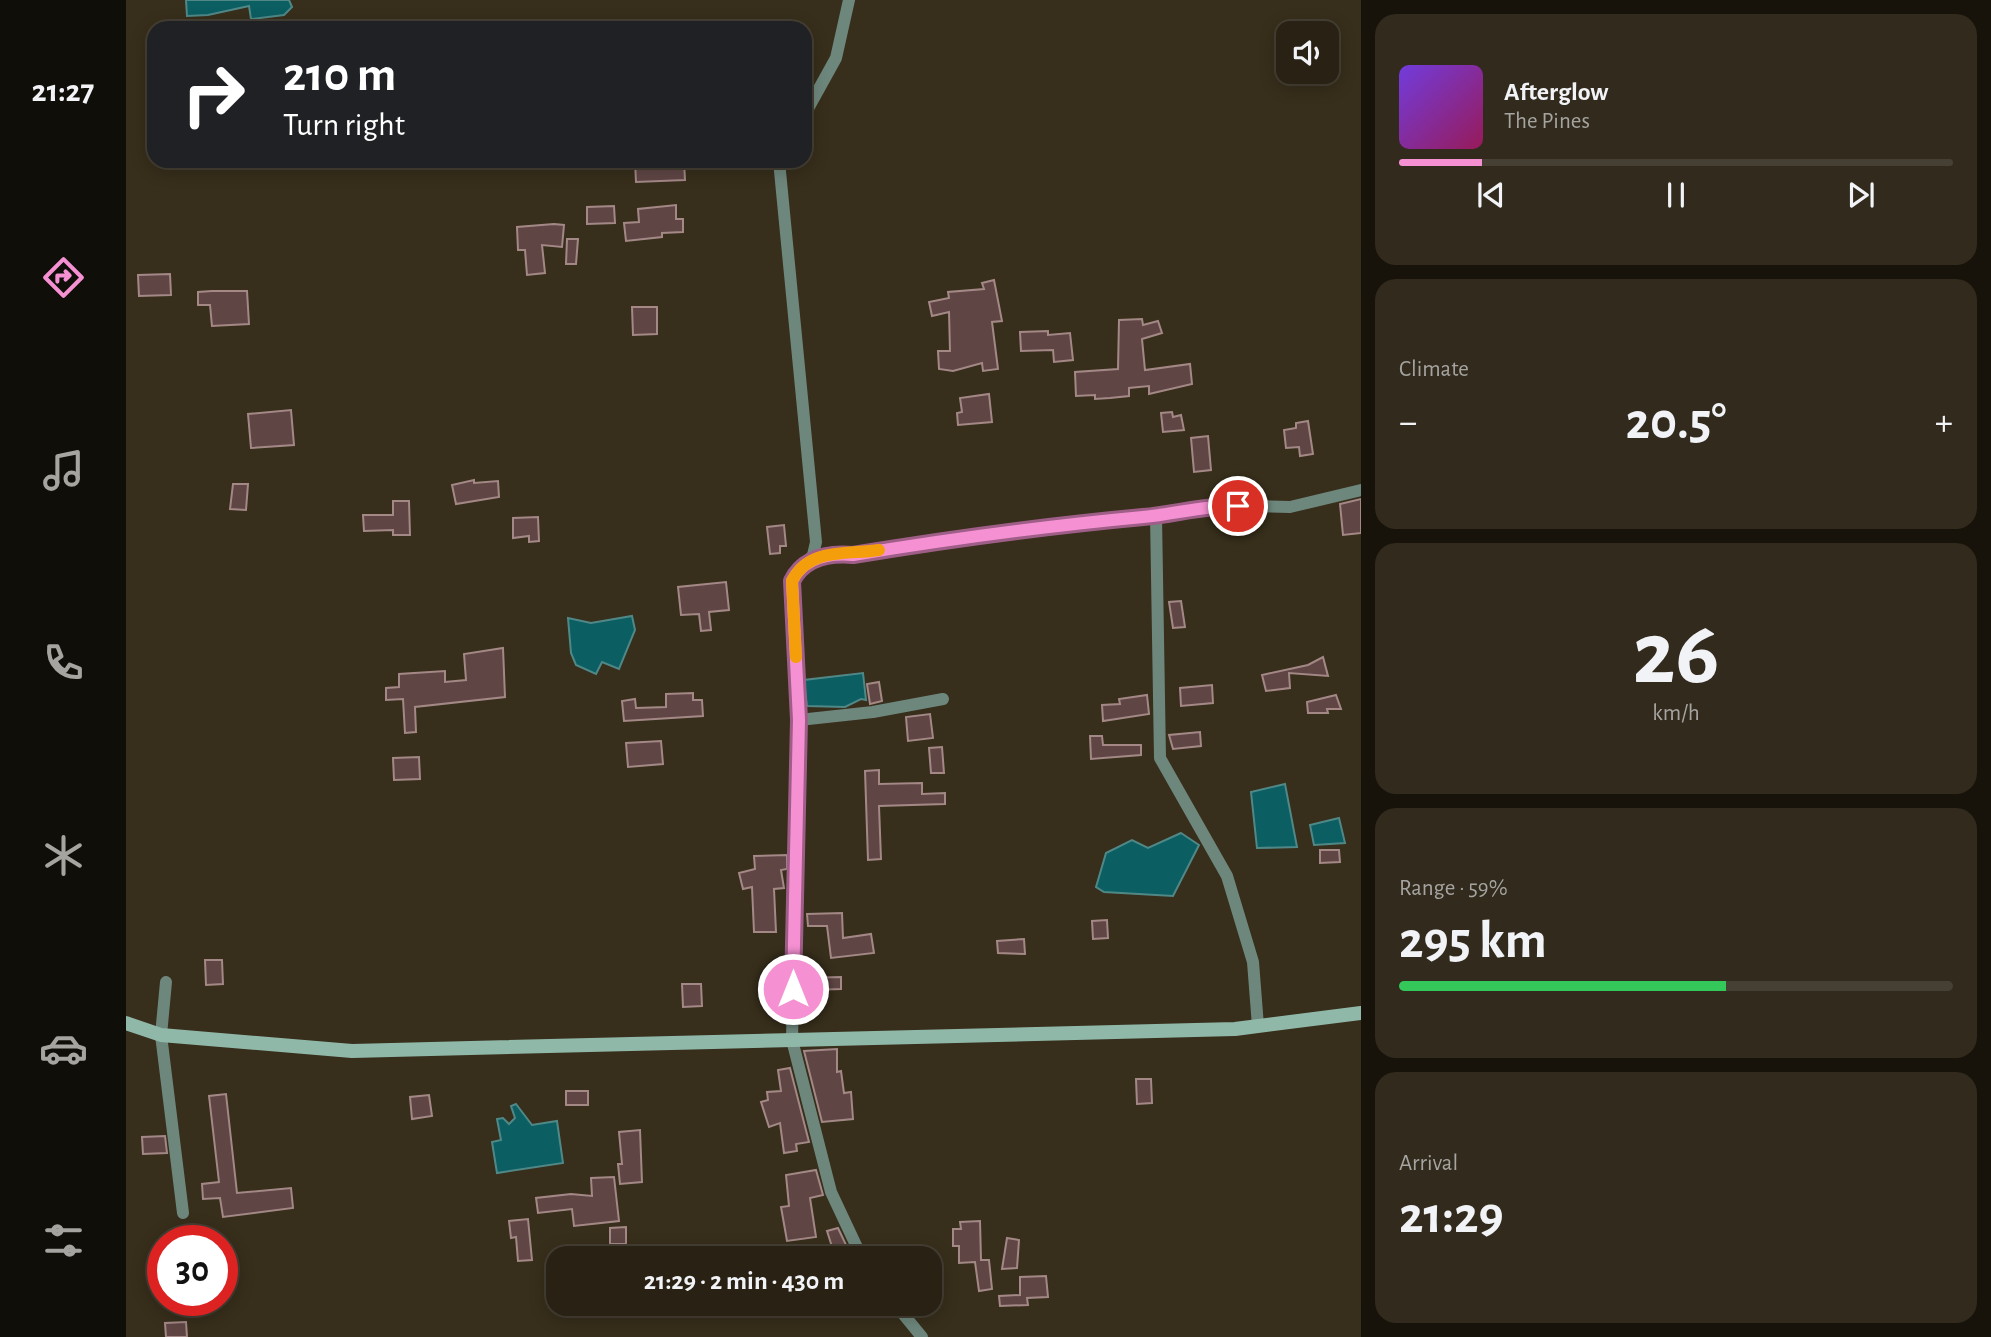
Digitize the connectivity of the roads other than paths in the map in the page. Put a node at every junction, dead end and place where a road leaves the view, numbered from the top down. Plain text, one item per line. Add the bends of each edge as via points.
1 (849, 0) edge
2 (812, 101) edge
3 (780, 168) edge
4 (1361, 490) edge
5 (1156, 516) junction
6 (806, 565) junction
7 (943, 699) dead end
8 (799, 720) junction
9 (166, 982) dead end
10 (1361, 1013) edge
11 (126, 1023) edge
12 (1258, 1026) junction
13 (161, 1035) junction
14 (792, 1040) junction
15 (183, 1213) dead end
16 (856, 1246) edge
17 (905, 1316) edge
18 (922, 1337) edge

1 - 2 street via 836,58
3 - 6 street via 816,530 813,555
4 - 5 street via 1290,507 1212,505
5 - 6 street via 1015,529 853,555 828,553
5 - 12 street via 1160,758 1227,876 1253,962
6 - 8 street via 792,581
7 - 8 street
8 - 14 street
9 - 13 street
10 - 12 main road
11 - 13 main road
12 - 14 main road
13 - 14 main road via 352,1051
13 - 15 street
14 - 16 street via 831,1192
17 - 18 street

